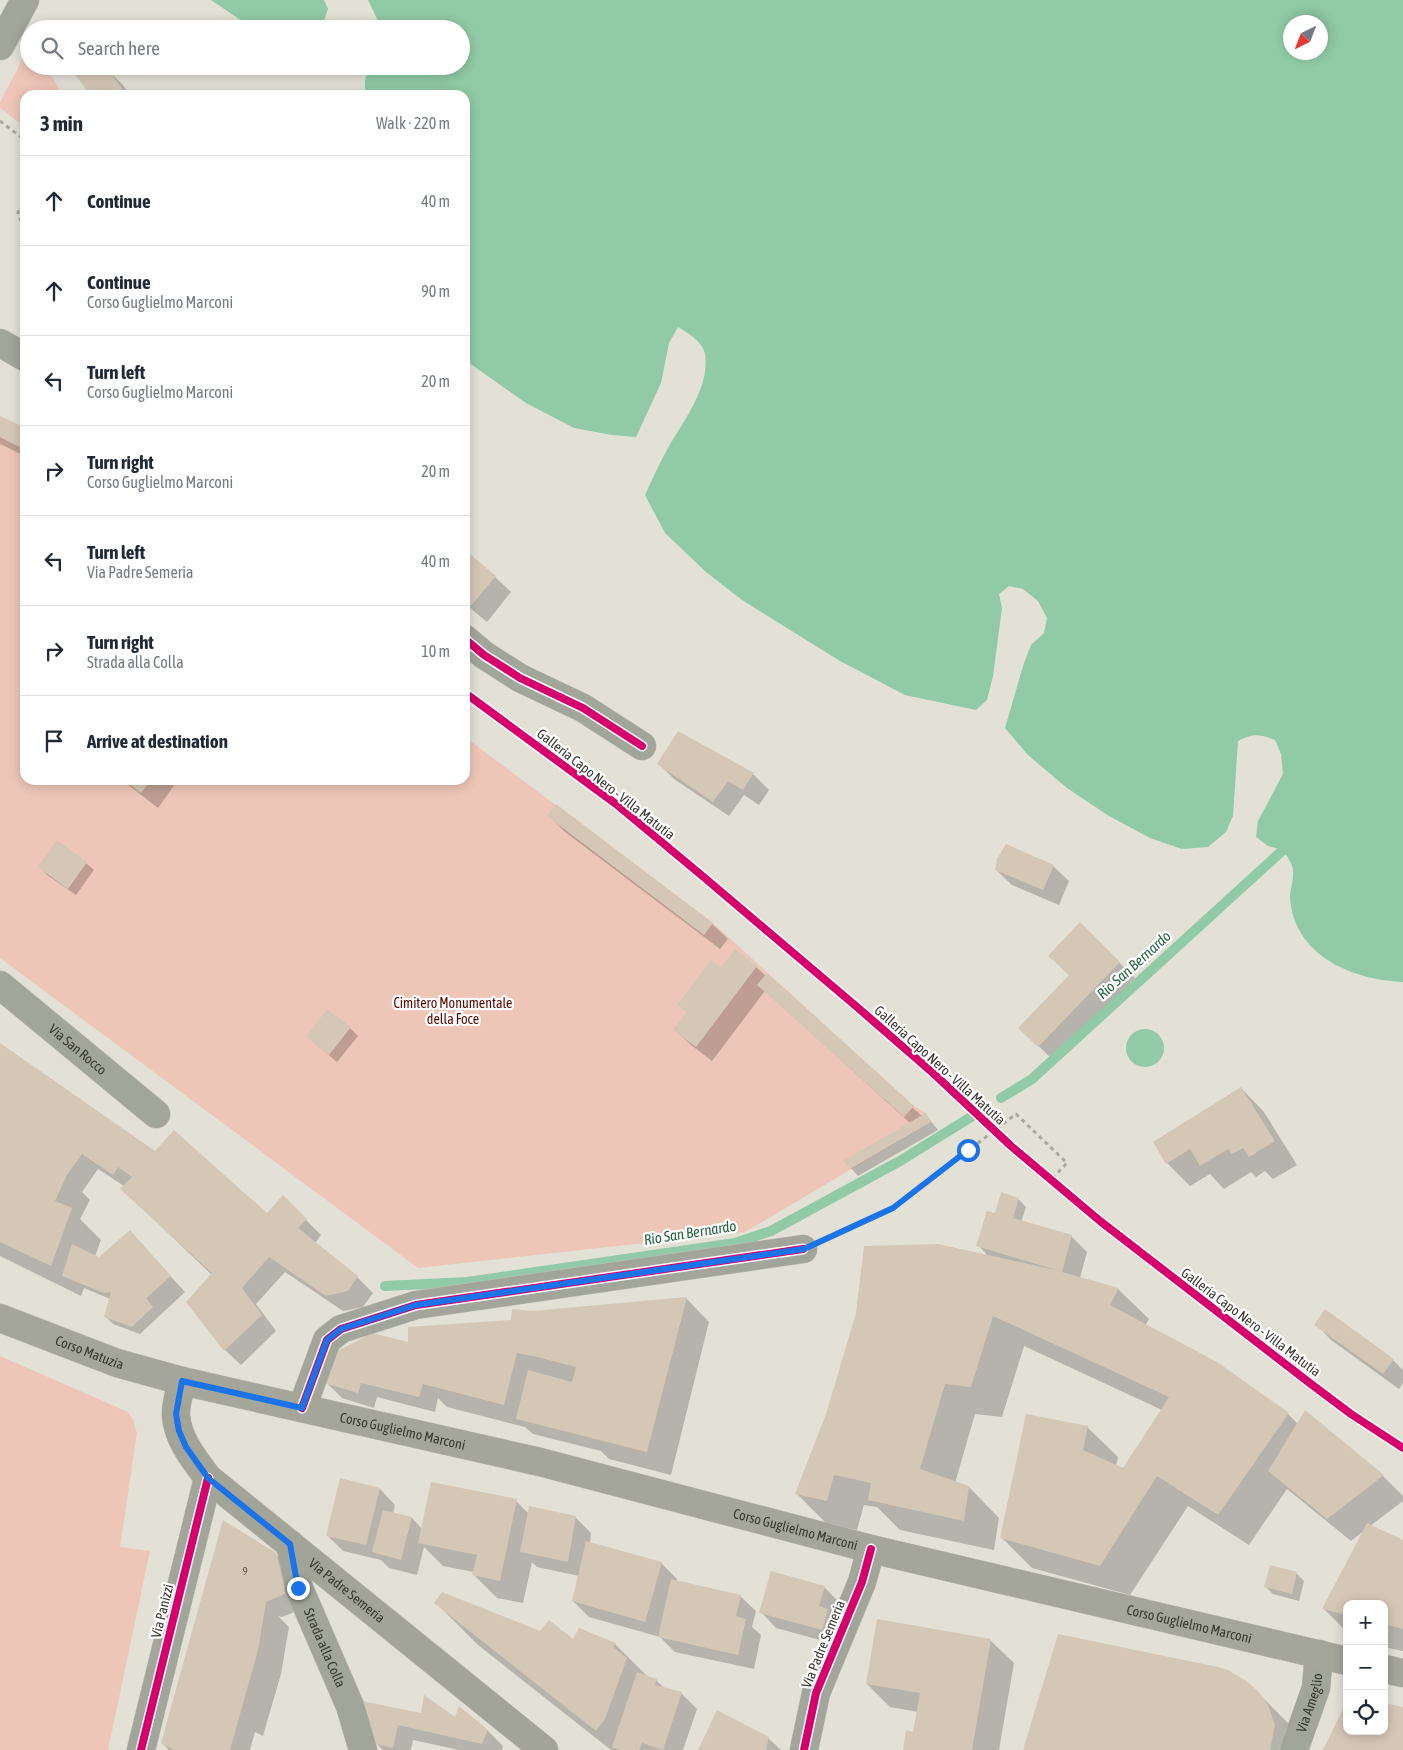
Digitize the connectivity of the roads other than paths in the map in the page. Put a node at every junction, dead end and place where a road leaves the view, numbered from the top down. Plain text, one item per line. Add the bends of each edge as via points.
1 (25, 0) edge
2 (0, 46) edge
3 (0, 343) edge
4 (20, 354) edge
5 (470, 643) edge
6 (642, 746) dead end
7 (0, 985) edge
8 (156, 1114) dead end
9 (804, 1249) road end
10 (0, 1318) edge
11 (182, 1381) junction
12 (302, 1408) junction
13 (208, 1478) junction
14 (290, 1544) junction
15 (871, 1549) junction
16 (1319, 1654) junction
17 (1343, 1660) edge
18 (1388, 1670) edge
19 (1403, 1673) edge
20 (141, 1750) edge
21 (363, 1750) edge
22 (544, 1750) edge
23 (804, 1750) edge
24 (1294, 1750) edge

1 - 2 street
3 - 4 street
5 - 6 street via 520,678 583,708
7 - 8 street, Via San Rocco
9 - 12 street via 416,1305 341,1329 327,1340
10 - 11 main road, Corso Matuzia via 117,1363
11 - 12 main road, Corso Guglielmo Marconi
11 - 13 main road, Via Padre Semeria via 176,1414 179,1431
12 - 15 main road, Corso Guglielmo Marconi via 540,1462
13 - 14 main road, Via Padre Semeria
13 - 20 street, Via Panizzi
14 - 21 street, Strada alla Colla via 298,1588 350,1706
14 - 22 main road, Via Padre Semeria
15 - 16 main road, Corso Guglielmo Marconi
15 - 23 street, Via Padre Semeria via 862,1582 816,1693
16 - 17 main road, Corso Guglielmo Marconi
16 - 24 street, Via Ameglio via 1316,1688
18 - 19 main road

